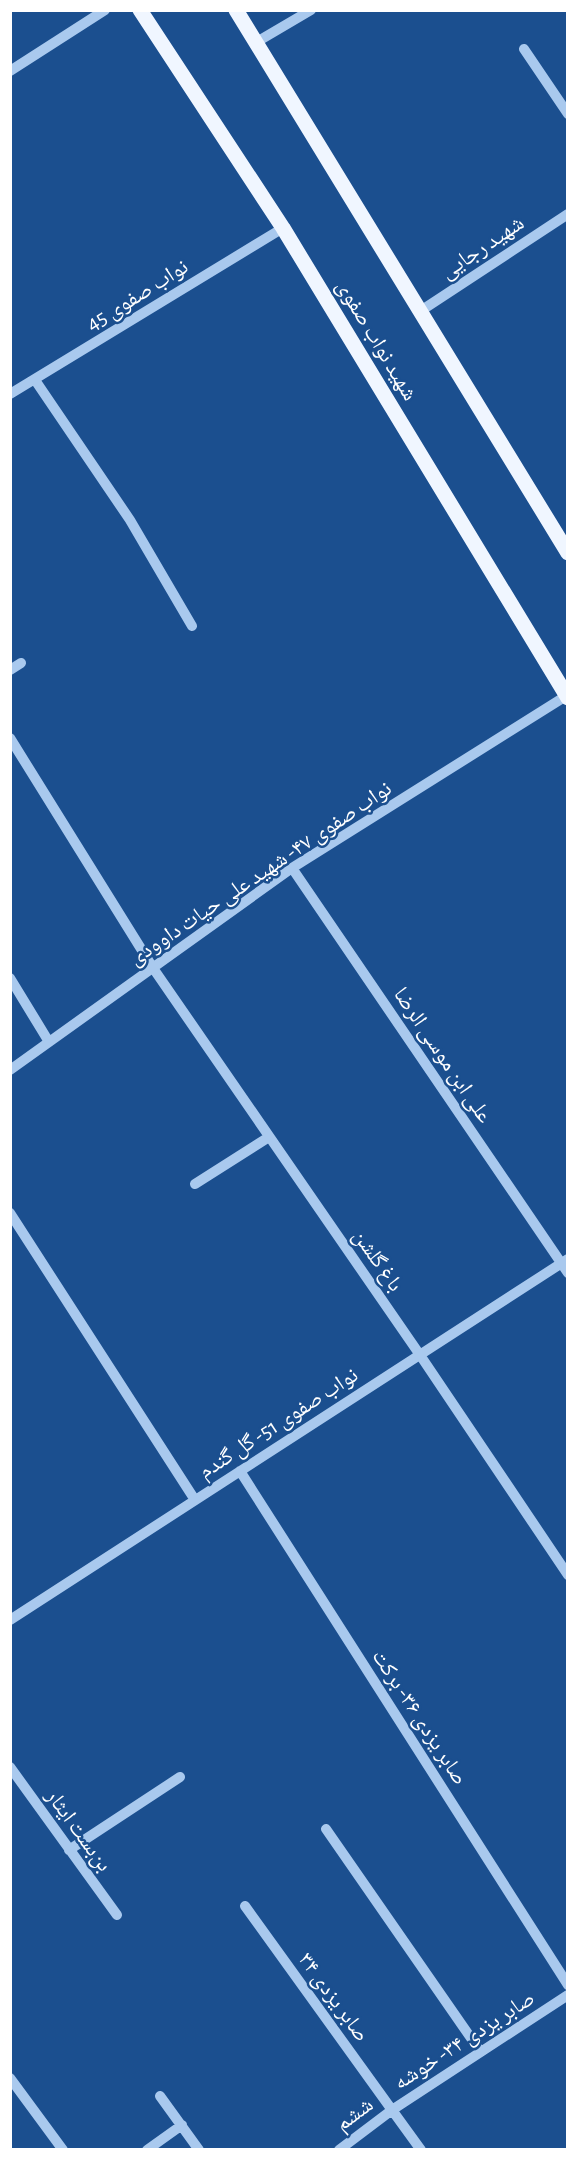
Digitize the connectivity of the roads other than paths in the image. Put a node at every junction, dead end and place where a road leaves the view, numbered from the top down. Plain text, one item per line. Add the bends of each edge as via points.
1 (105, 10) edge
2 (140, 10) edge
3 (236, 10) edge
4 (311, 10) edge
5 (255, 43) junction
6 (524, 50) dead end
7 (10, 71) edge
8 (567, 114) edge
9 (567, 214) edge
10 (283, 228) junction
11 (419, 312) junction
12 (35, 380) junction
13 (10, 394) edge
14 (567, 554) edge
15 (192, 626) dead end
16 (21, 663) dead end
17 (10, 670) edge
18 (567, 697) edge
19 (10, 738) edge
20 (292, 868) junction
21 (153, 968) junction
22 (10, 978) edge
23 (49, 1042) junction
24 (10, 1070) edge
25 (269, 1137) junction
26 (195, 1184) dead end
27 (10, 1213) edge
28 (565, 1265) edge
29 (420, 1355) junction
30 (240, 1471) junction
31 (195, 1500) junction
32 (567, 1575) edge
33 (10, 1620) edge
34 (10, 1767) edge
35 (180, 1777) dead end
36 (326, 1829) dead end
37 (69, 1850) junction
38 (245, 1906) dead end
39 (117, 1916) dead end
40 (567, 1985) edge
41 (567, 1995) edge
42 (480, 2051) junction
43 (10, 2078) edge
44 (160, 2096) dead end
45 (392, 2110) junction
46 (182, 2125) junction
47 (63, 2150) edge
48 (147, 2150) edge
49 (199, 2150) edge
50 (339, 2150) edge
51 (421, 2150) edge

1 - 7 street
2 - 10 main road, شهید نواب صفوی
3 - 5 main road
4 - 5 street
5 - 11 main road
6 - 8 street
9 - 11 street, شهید رجایی
10 - 12 street, نواب صفوی 45
10 - 18 main road, شهید نواب صفوی
11 - 14 main road
12 - 13 street, نواب صفوی 45
12 - 15 street via 130,520
16 - 17 street
18 - 20 street, نواب صفوی ۴۷- شهید علی حیات داوودی
19 - 21 street, باغ گلشن
20 - 21 street, نواب صفوی ۴۷- شهید علی حیات داوودی
20 - 28 street, علی ابن موسی الرضا
21 - 23 street, نواب صفوی ۴۷- شهید علی حیات داوودی
21 - 25 street, باغ گلشن
22 - 23 street
23 - 24 street, نواب صفوی ۴۷- شهید علی حیات داوودی
25 - 26 street
25 - 29 street, باغ گلشن
27 - 31 street
28 - 29 street, نواب صفوی 51- گل گندم
29 - 30 street, نواب صفوی 51- گل گندم
29 - 32 street, باغ گلشن
30 - 31 street, نواب صفوی 51- گل گندم
30 - 40 street, صابر یزدی ۳۶- برکت
31 - 33 street, نواب صفوی 51- گل گندم
34 - 37 street, بن‌بست ایثار
35 - 37 street
36 - 42 street
37 - 39 street, بن‌بست ایثار
38 - 45 street, صابر یزدی ۳۴
41 - 42 street, صابر یزدی ۳۴- خوشه
42 - 45 street, صابر یزدی ۳۴- خوشه
43 - 47 street
44 - 46 street
45 - 50 street, ششم
45 - 51 street, صابر یزدی ۳۴- خوشه
46 - 48 street
46 - 49 street

